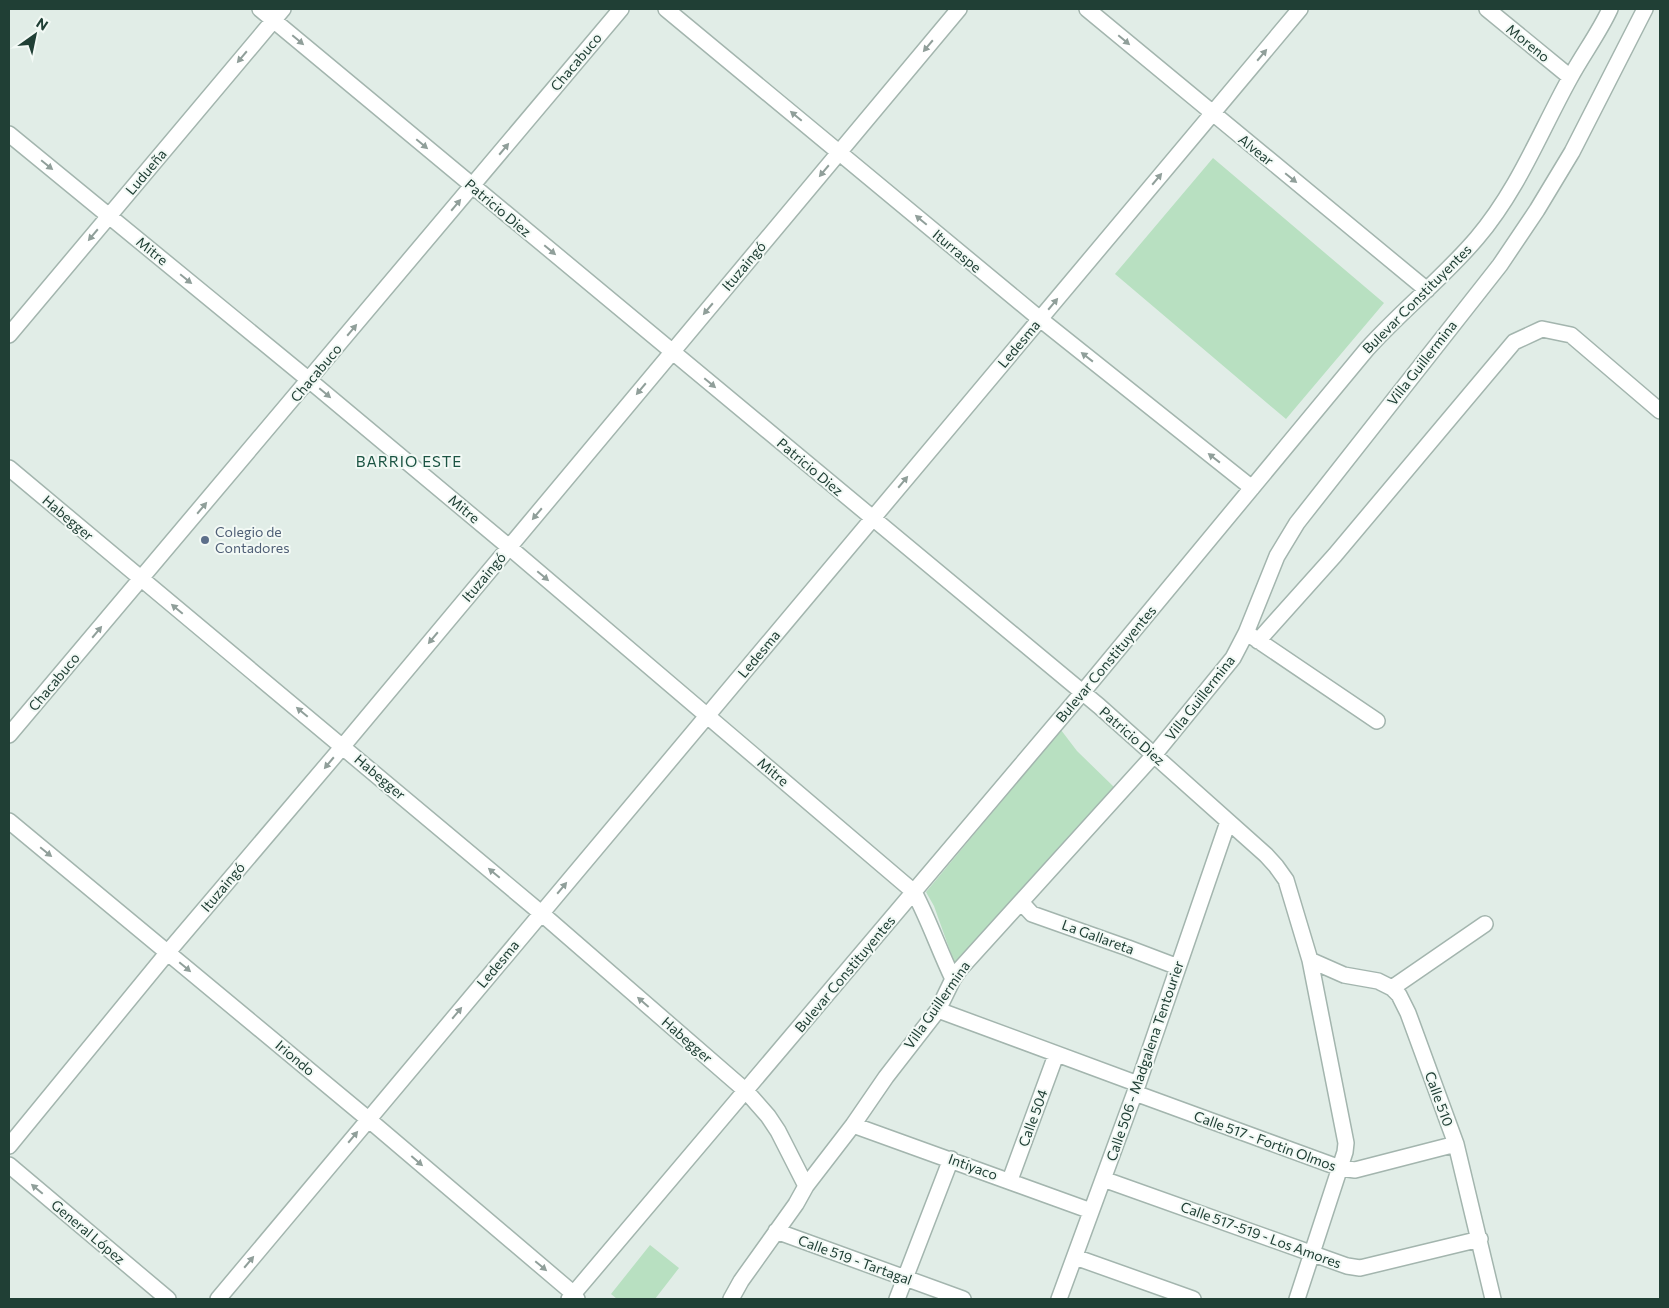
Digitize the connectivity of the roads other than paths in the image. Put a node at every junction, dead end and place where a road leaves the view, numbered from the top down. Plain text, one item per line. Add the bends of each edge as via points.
1 (260, 9) edge
2 (621, 9) edge
3 (666, 9) edge
4 (959, 9) edge
5 (1087, 9) edge
6 (1300, 9) edge
7 (1486, 9) edge
8 (1610, 9) edge
9 (1645, 9) edge
10 (278, 14) edge
11 (1570, 77) junction
12 (1212, 114) junction
13 (9, 134) edge
14 (840, 152) junction
15 (472, 186) junction
16 (109, 216) junction
17 (1427, 290) junction
18 (1040, 319) junction
19 (9, 335) edge
20 (673, 352) junction
21 (309, 380) junction
22 (1660, 411) edge
23 (9, 468) edge
24 (1252, 488) junction
25 (872, 519) junction
26 (509, 547) junction
27 (142, 580) junction
28 (1252, 637) junction
29 (1082, 693) junction
30 (707, 715) junction
31 (1377, 721) dead end
32 (9, 735) edge
33 (343, 746) junction
34 (1154, 755) junction
35 (9, 821) edge
36 (1228, 822) junction
37 (914, 892) junction
38 (1021, 902) junction
39 (541, 913) junction
40 (1485, 924) dead end
41 (168, 952) junction
42 (1310, 960) junction
43 (1178, 967) junction
44 (953, 979) junction
45 (1392, 988) junction
46 (938, 1010) junction
47 (1056, 1055) junction
48 (1136, 1089) junction
49 (746, 1091) junction
50 (368, 1119) junction
51 (853, 1125) junction
52 (1456, 1144) junction
53 (9, 1146) edge
54 (951, 1159) junction
55 (9, 1165) edge
56 (1340, 1168) junction
57 (1103, 1179) junction
58 (1010, 1180) junction
59 (806, 1186) junction
60 (1091, 1211) junction
61 (776, 1231) junction
62 (1480, 1239) junction
63 (1314, 1253) junction
64 (1075, 1257) junction
65 (904, 1278) junction
66 (573, 1298) edge
67 (168, 1299) edge
68 (218, 1299) edge
69 (731, 1299) edge
70 (896, 1299) edge
71 (963, 1299) edge
72 (1060, 1299) edge
73 (1193, 1299) edge
74 (1297, 1299) edge
75 (1493, 1299) edge

1 - 10 street, Patricio Diez
15 -> 2 street, Chacabuco
14 -> 3 street, Iturraspe
4 -> 14 street, Ituzaingó
5 -> 12 street, Alvear
12 -> 6 street, Ledesma
7 - 11 street, Moreno
8 - 11 street, Bulevar Constituyentes
9 - 28 street, Villa Guillermina via 1572,152 1500,265 1297,524 1278,556
10 -> 15 street, Patricio Diez
10 -> 16 street, Ludueña
11 - 17 street, Bulevar Constituyentes via 1501,208 1465,252
12 -> 17 street, Alvear
18 -> 12 street, Ledesma
13 -> 16 street, Mitre
18 -> 14 street, Iturraspe
14 -> 20 street, Ituzaingó
15 -> 20 street, Patricio Diez
21 -> 15 street, Chacabuco
16 -> 19 street, Ludueña
16 -> 21 street, Mitre
17 - 24 street, Bulevar Constituyentes via 1367,348
24 -> 18 street, Iturraspe
25 -> 18 street, Ledesma
20 -> 25 street, Patricio Diez
20 -> 26 street, Ituzaingó
21 -> 26 street, Mitre
27 -> 21 street, Chacabuco
22 - 28 street via 1571,335 1542,329 1514,342 1335,555
23 - 27 street, Habegger
24 - 29 street, Bulevar Constituyentes
25 - 29 street, Patricio Diez
25 - 30 street, Ledesma
26 -> 30 street, Mitre
26 -> 33 street, Ituzaingó
32 -> 27 street, Chacabuco
33 -> 27 street, Habegger
28 - 31 street
28 - 34 street, Villa Guillermina
29 - 34 street, Patricio Diez
29 - 37 street, Bulevar Constituyentes
30 - 37 street, Mitre
39 -> 30 street, Ledesma
39 -> 33 street, Habegger
33 -> 41 street, Ituzaingó
34 - 36 street, Patricio Diez
34 - 38 street, Villa Guillermina
35 -> 41 street, Iriondo
36 - 42 street, Patricio Diez via 1266,856 1286,880
36 - 43 street, Calle 506 - Madgalena Tentourier
37 - 44 street
37 - 49 street, Bulevar Constituyentes
38 - 43 street, La Gallareta via 1032,914
38 - 44 street, Villa Guillermina
49 -> 39 street, Habegger
50 -> 39 street, Ledesma
40 - 45 street
41 -> 50 street, Iriondo
41 - 53 street, Ituzaingó
42 - 45 street via 1344,975 1378,981
42 - 56 street, Patricio Diez via 1346,1143
43 - 48 street, Calle 506 - Madgalena Tentourier
44 - 46 street, Villa Guillermina
45 - 52 street, Calle 510 via 1408,1013
46 - 47 street, Calle 517 - Fortin Olmos
46 - 51 street, Villa Guillermina
47 - 48 street, Calle 517 - Fortin Olmos
47 - 58 street, Calle 504
48 - 56 street, Calle 517 - Fortin Olmos
48 - 57 street, Calle 506 - Madgalena Tentourier
49 - 59 street, Habegger via 773,1123
49 - 66 street, Bulevar Constituyentes
50 -> 66 street, Iriondo
68 -> 50 street, Ledesma
51 - 54 street, Intiyaco
51 - 59 street, Villa Guillermina
52 - 56 street, Calle 517 - Fortin Olmos via 1355,1170
52 - 62 street, Calle 510
54 - 58 street, Intiyaco
54 - 65 street
67 -> 55 street, General López
56 - 63 street, Patricio Diez
57 - 60 street, Calle 506 - Madgalena Tentourier
57 - 63 street, Calle 517-519 - Los Amores
58 - 60 street, Intiyaco
59 - 61 street, Villa Guillermina
60 - 64 street, Calle 506 - Madgalena Tentourier
61 - 65 street, Calle 519 - Tartagal
61 - 69 street, Villa Guillermina
62 - 63 street, Calle 517-519 - Los Amores via 1360,1268
62 - 75 street, Calle 510
63 - 74 street, Patricio Diez
64 - 72 street, Calle 506 - Madgalena Tentourier
64 - 73 street
65 - 70 street
65 - 71 street, Calle 519 - Tartagal

